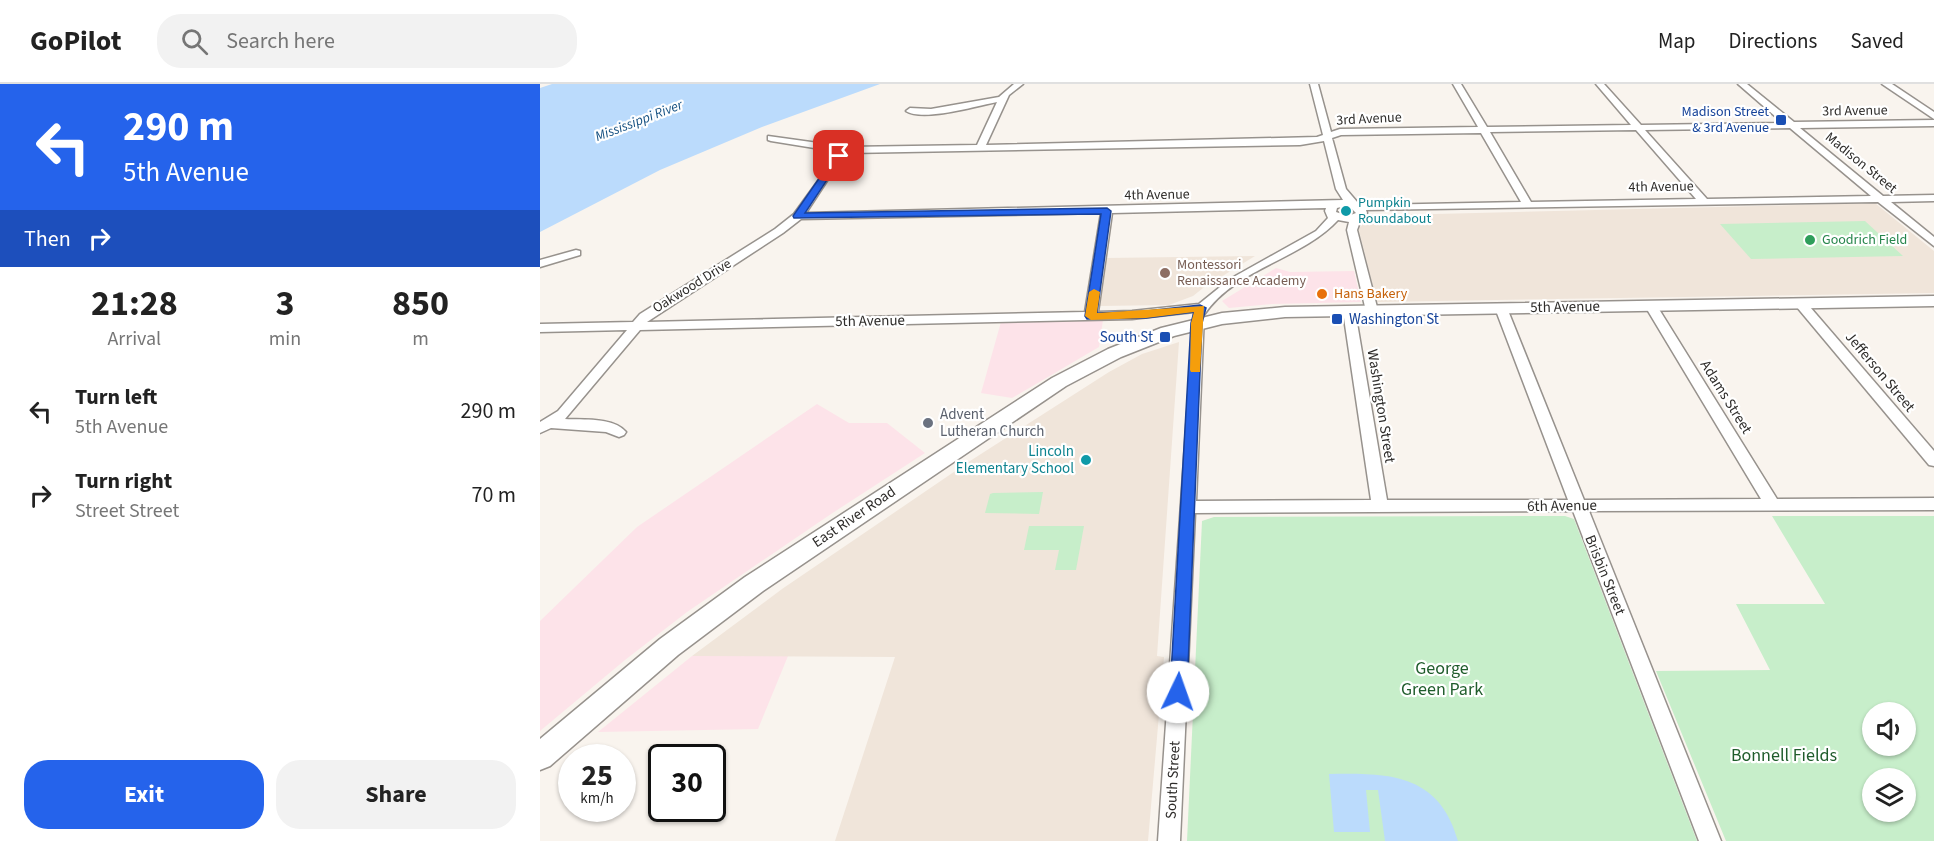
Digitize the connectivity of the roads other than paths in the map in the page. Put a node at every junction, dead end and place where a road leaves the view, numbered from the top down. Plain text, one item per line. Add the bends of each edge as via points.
1 (1019, 84) edge
2 (1314, 84) edge
3 (1456, 84) edge
4 (1599, 84) edge
5 (1742, 84) edge
6 (1886, 84) edge
7 (1002, 99) junction
8 (910, 111) dead end
9 (1934, 116) edge
10 (1934, 123) edge
11 (1792, 125) junction
12 (1639, 128) junction
13 (1484, 129) junction
14 (1328, 136) junction
15 (771, 138) dead end
16 (981, 146) junction
17 (847, 150) junction
18 (1341, 189) junction
19 (1934, 198) edge
20 (1881, 199) junction
21 (1704, 201) junction
22 (1527, 204) junction
23 (1333, 209) junction
24 (1107, 211) junction
25 (1355, 213) junction
26 (798, 216) junction
27 (1320, 232) junction
28 (1934, 243) edge
29 (576, 253) dead end
30 (540, 264) edge
31 (1934, 301) edge
32 (1800, 303) junction
33 (1651, 306) junction
34 (1501, 308) junction
35 (1349, 311) junction
36 (1372, 311) junction
37 (1091, 316) junction
38 (1198, 316) junction
39 (636, 326) junction
40 (540, 328) edge
41 (545, 426) edge
42 (620, 432) dead end
43 (1934, 461) edge
44 (1934, 504) edge
45 (1773, 505) junction
46 (1380, 506) junction
47 (1577, 506) junction
48 (1189, 507) junction
49 (540, 757) edge
50 (1169, 841) edge
51 (1710, 841) edge

1 - 7 street
2 - 14 street
3 - 13 street
4 - 12 street
5 - 11 street, Madison Street
6 - 9 street
7 - 8 street via 932,112
7 - 16 street
10 - 11 street, 3rd Avenue
11 - 12 street, 3rd Avenue
11 - 20 street, Madison Street
12 - 13 street, 3rd Avenue
12 - 21 street
13 - 14 street, 3rd Avenue via 1340,132
13 - 22 street
14 - 16 street, 3rd Avenue via 1300,142
14 - 18 street
15 - 17 street, 3rd Avenue
16 - 17 street, 3rd Avenue
17 - 26 street, Oakwood Drive
18 - 23 street
18 - 25 street
19 - 20 street, 4th Avenue
20 - 21 street, 4th Avenue
20 - 28 street, Madison Street
21 - 22 street, 4th Avenue
22 - 25 street, 4th Avenue via 1388,208
23 - 24 street, 4th Avenue
23 - 25 street
23 - 27 street via 1332,222
24 - 26 street, 4th Avenue
24 - 37 street
25 - 27 street, 4th Avenue
25 - 36 street via 1352,230
26 - 39 street, Oakwood Drive via 657,308
27 - 38 street, 4th Avenue via 1228,286
29 - 30 street
31 - 32 main road, 5th Avenue
32 - 33 main road, 5th Avenue
32 - 43 street, Jefferson Street
33 - 34 main road, 5th Avenue
33 - 45 street, Adams Street
34 - 36 main road, 5th Avenue
34 - 47 street, Brisbin Street
35 - 36 main road, 5th Avenue
35 - 38 main road, 5th Avenue
35 - 46 street, Washington Street
37 - 38 street, 5th Avenue
37 - 39 street, 5th Avenue
38 - 48 street, South Street
38 - 49 main road, East River Road via 1059,382 732,600 669,647
39 - 40 street, 5th Avenue
39 - 41 street, Oakwood Drive via 567,410
41 - 42 street via 608,427
44 - 45 street, 6th Avenue
45 - 47 street, 6th Avenue
46 - 47 street, 6th Avenue
46 - 48 street, 6th Avenue
47 - 51 street, Brisbin Street
48 - 50 street, South Street

